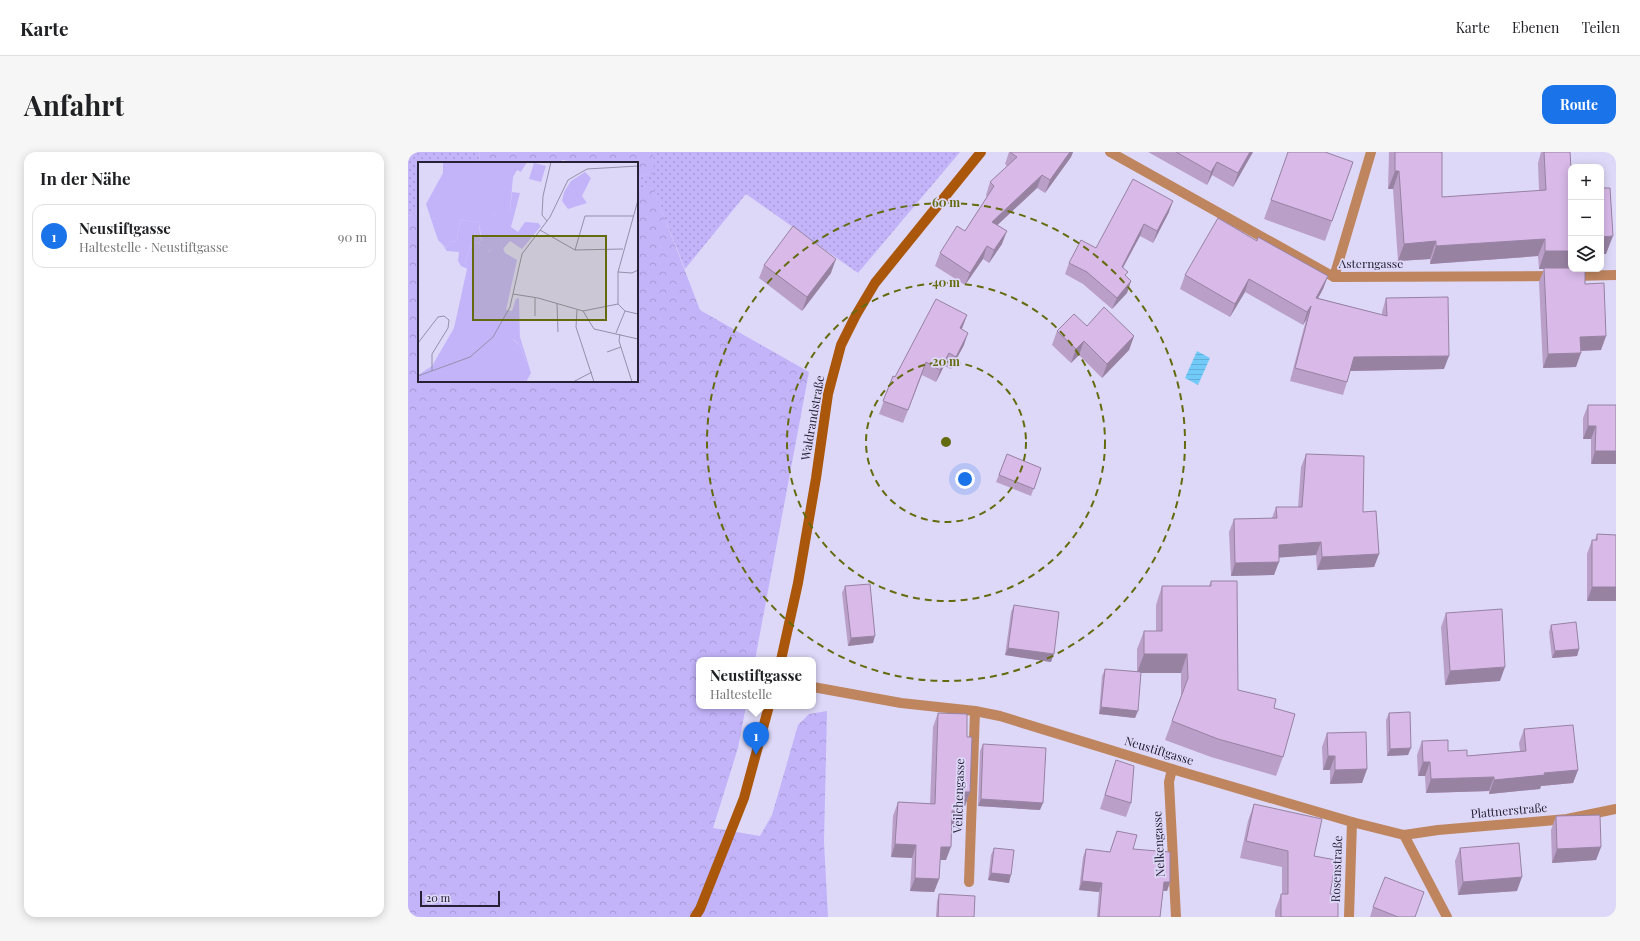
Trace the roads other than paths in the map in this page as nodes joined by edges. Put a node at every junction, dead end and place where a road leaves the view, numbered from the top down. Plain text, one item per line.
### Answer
1 (981, 152) edge
2 (1110, 152) edge
3 (1371, 152) edge
4 (1616, 275) edge
5 (1334, 278) junction
6 (782, 657) edge
7 (816, 688) edge
8 (768, 709) edge
9 (975, 711) junction
10 (1172, 769) junction
11 (1616, 809) edge
12 (1352, 822) junction
13 (1404, 835) junction
14 (969, 882) dead end
15 (695, 917) edge
16 (1176, 917) edge
17 (1349, 917) edge
18 (1447, 917) edge

1 - 6 street, Waldrandstraße
2 - 5 street, Asterngasse
3 - 5 street
4 - 5 street, Asterngasse
7 - 9 street, Neustiftgasse
8 - 15 street
9 - 10 street, Neustiftgasse
9 - 14 street, Veilchengasse
10 - 12 street, Neustiftgasse
10 - 16 street, Nelkengasse
11 - 13 street, Plattnerstraße
12 - 13 street, Neustiftgasse
12 - 17 street, Rosenstraße
13 - 18 street

